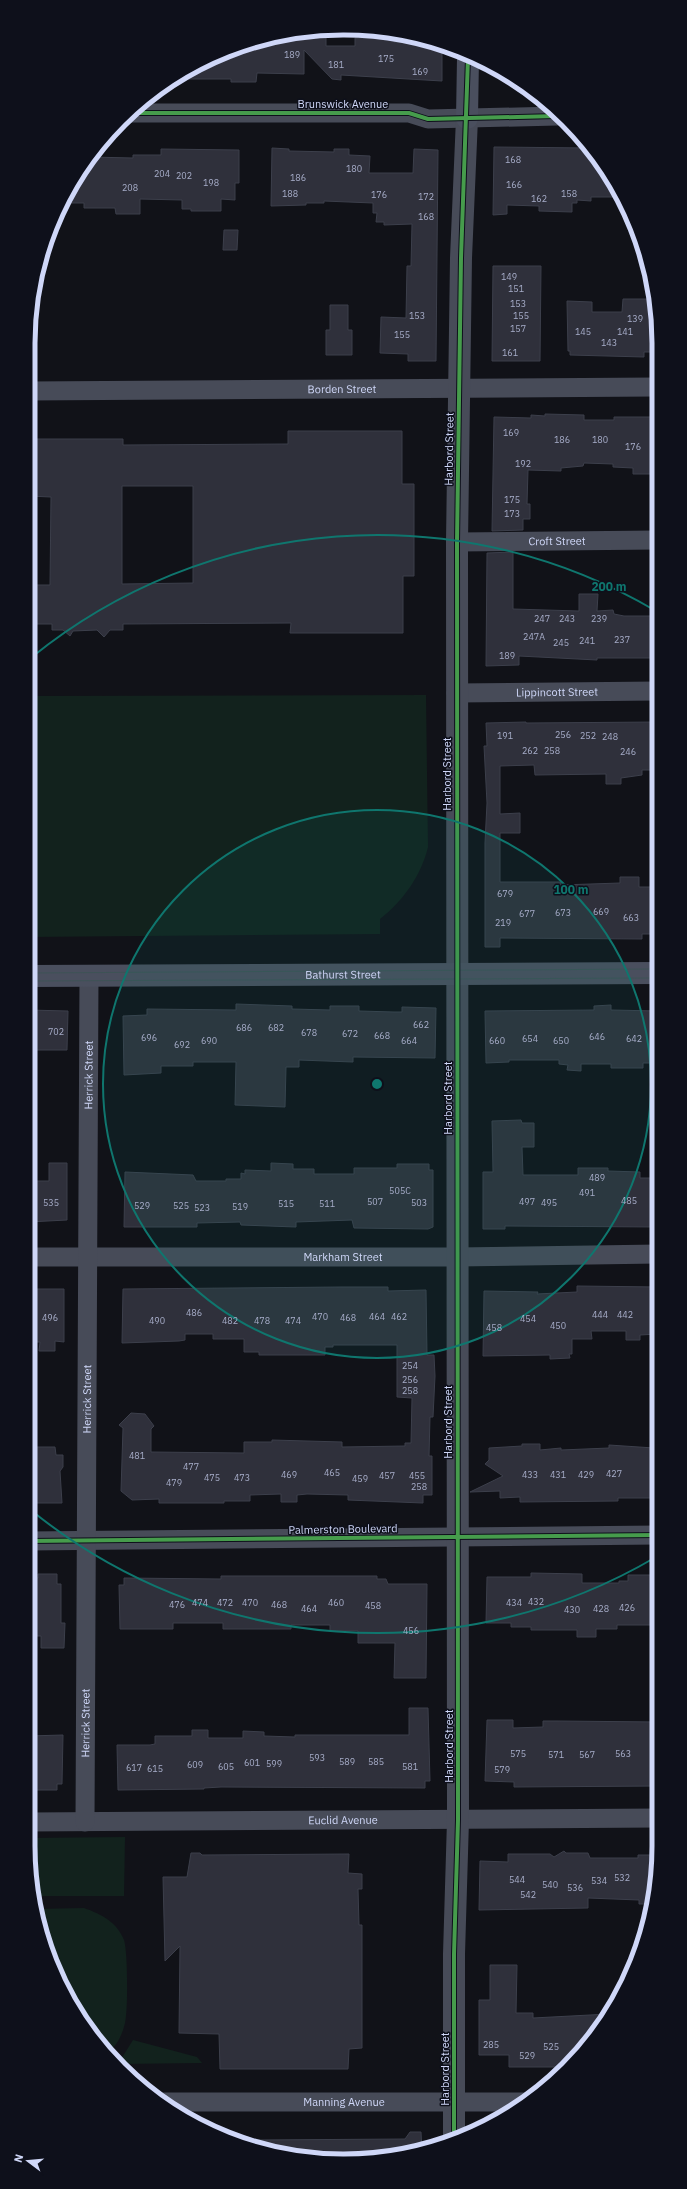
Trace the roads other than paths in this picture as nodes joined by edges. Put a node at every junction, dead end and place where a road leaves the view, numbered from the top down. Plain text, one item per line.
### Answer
1 (468, 61) edge
2 (139, 113) edge
3 (552, 116) edge
4 (467, 118) junction
5 (652, 387) edge
6 (459, 389) junction
7 (35, 391) edge
8 (652, 540) edge
9 (457, 542) junction
10 (456, 692) junction
11 (652, 692) edge
12 (652, 973) edge
13 (457, 975) junction
14 (35, 976) edge
15 (89, 976) junction
16 (652, 1254) edge
17 (35, 1257) edge
18 (88, 1257) junction
19 (457, 1257) junction
20 (652, 1535) edge
21 (457, 1537) junction
22 (35, 1541) edge
23 (87, 1541) junction
24 (652, 1818) edge
25 (458, 1820) junction
26 (35, 1822) edge
27 (85, 1822) junction
28 (172, 2102) edge
29 (454, 2102) junction
30 (515, 2102) edge
31 (454, 2134) edge

1 - 4 main road, Harbord Street
2 - 4 street, Brunswick Avenue
3 - 4 street, Brunswick Avenue
4 - 6 street, Harbord Street
5 - 6 street, Borden Street
6 - 7 street, Borden Street
6 - 9 street, Harbord Street
8 - 9 street, Croft Street
9 - 10 street, Harbord Street
10 - 11 street, Lippincott Street
10 - 13 street, Harbord Street
12 - 13 main road, Bathurst Street
13 - 15 main road, Bathurst Street
13 - 19 street, Harbord Street
14 - 15 main road, Bathurst Street
15 - 18 street, Herrick Street
16 - 19 street, Markham Street
17 - 18 street, Markham Street
18 - 19 street, Markham Street
18 - 23 street, Herrick Street
19 - 21 street, Harbord Street
20 - 21 street, Palmerston Boulevard
21 - 23 street, Palmerston Boulevard
21 - 25 street, Harbord Street
22 - 23 street, Palmerston Boulevard
23 - 27 street, Herrick Street
24 - 25 street, Euclid Avenue
25 - 27 street, Euclid Avenue
25 - 29 street, Harbord Street
26 - 27 street, Euclid Avenue
28 - 29 street, Manning Avenue
29 - 30 street, Manning Avenue
29 - 31 street, Harbord Street

